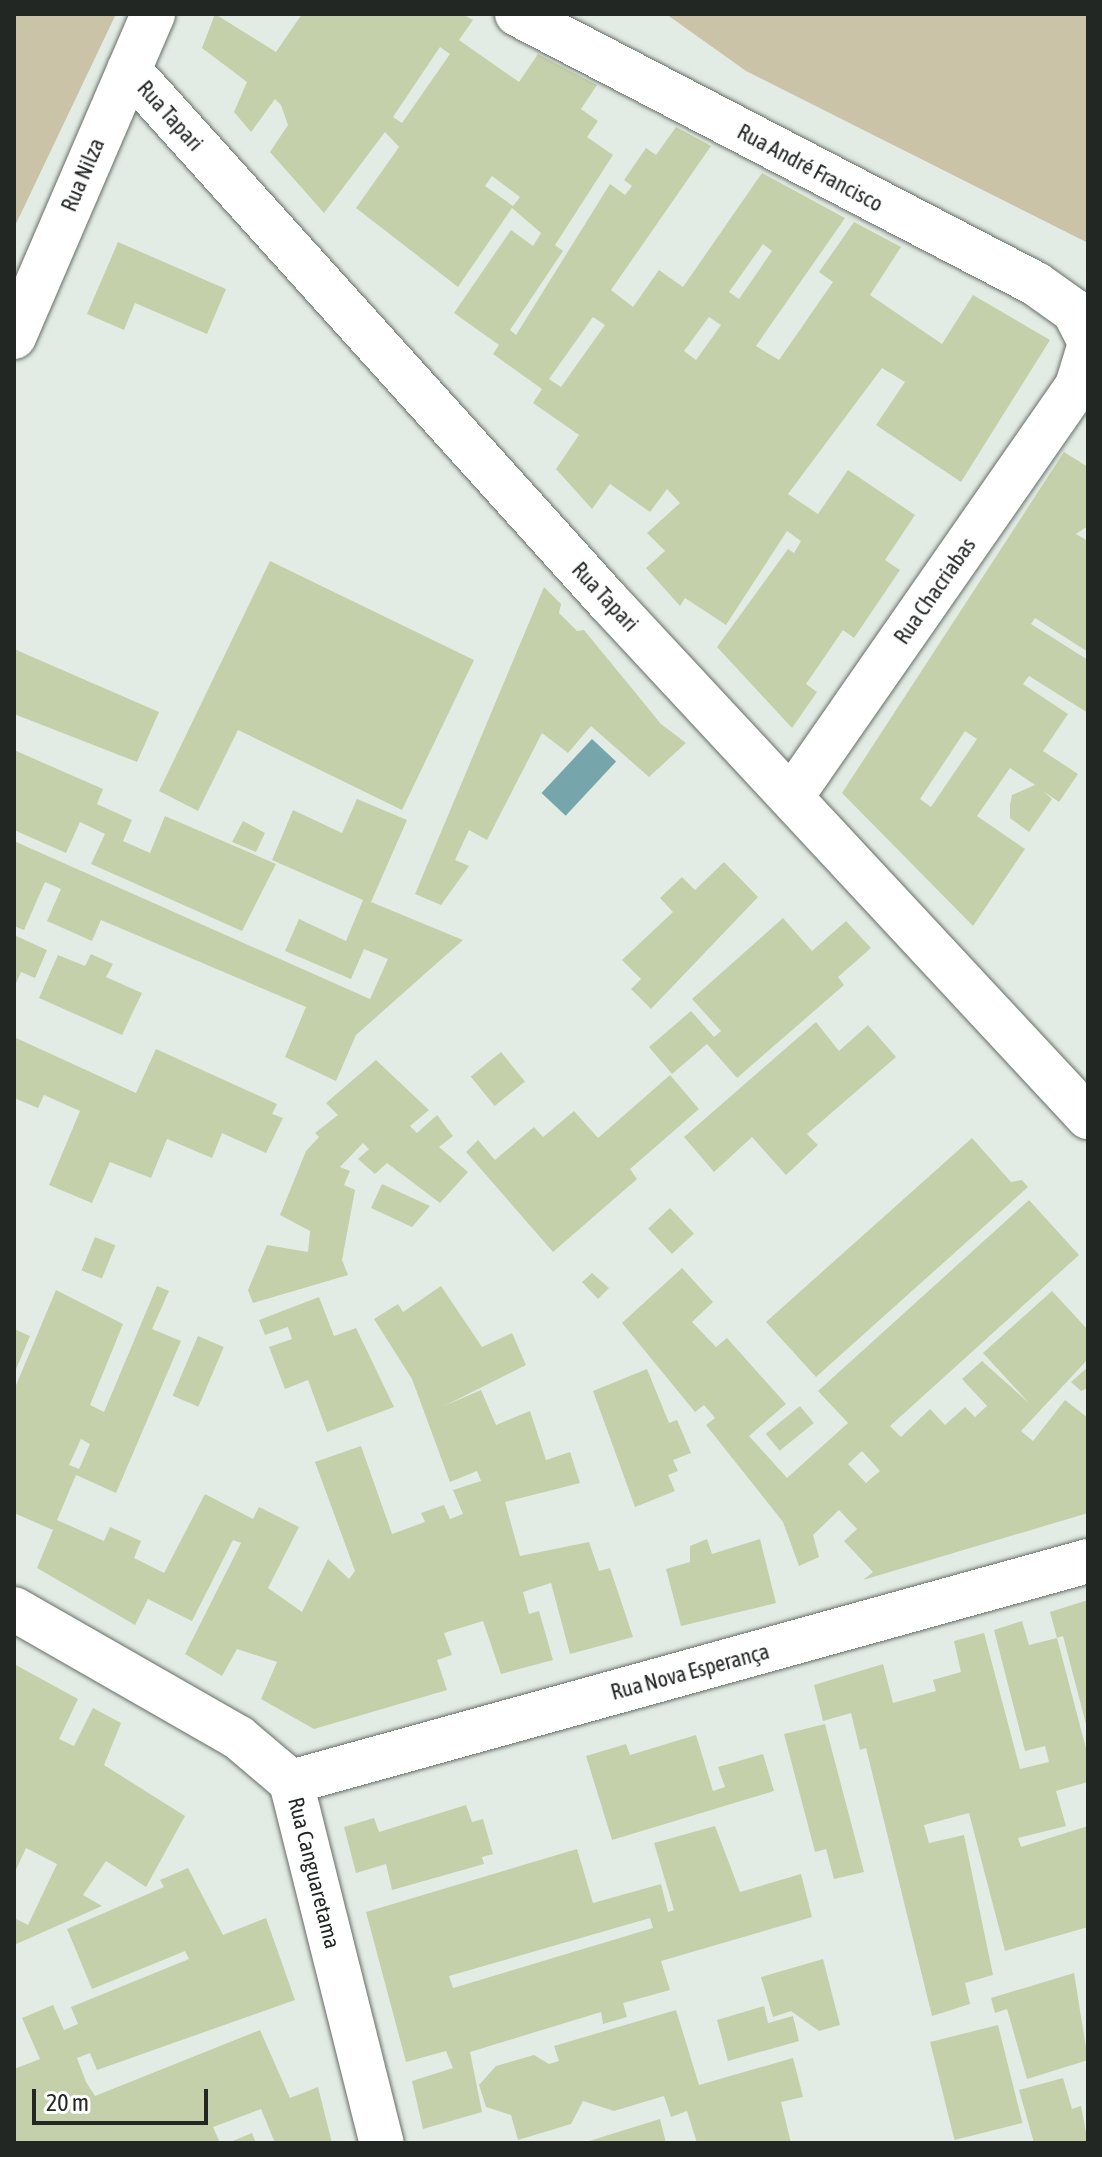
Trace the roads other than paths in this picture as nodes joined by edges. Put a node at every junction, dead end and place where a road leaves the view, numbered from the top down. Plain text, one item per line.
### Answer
1 (153, 14) edge
2 (517, 14) edge
3 (129, 70) junction
4 (14, 337) edge
5 (1088, 339) edge
6 (1082, 368) edge
7 (792, 796) junction
8 (1088, 1117) edge
9 (1088, 1561) edge
10 (14, 1609) edge
11 (291, 1782) junction
12 (382, 2143) edge

1 - 3 street, Rua Nilza
2 - 5 street, Rua André Francisco
3 - 4 street, Rua Nilza
3 - 7 street, Rua Tapari
6 - 7 street, Rua Chacriabas
7 - 8 street, Rua Tapari
9 - 11 street, Rua Nova Esperança
10 - 11 street, Rua Canguaretama
11 - 12 street, Rua Canguaretama

